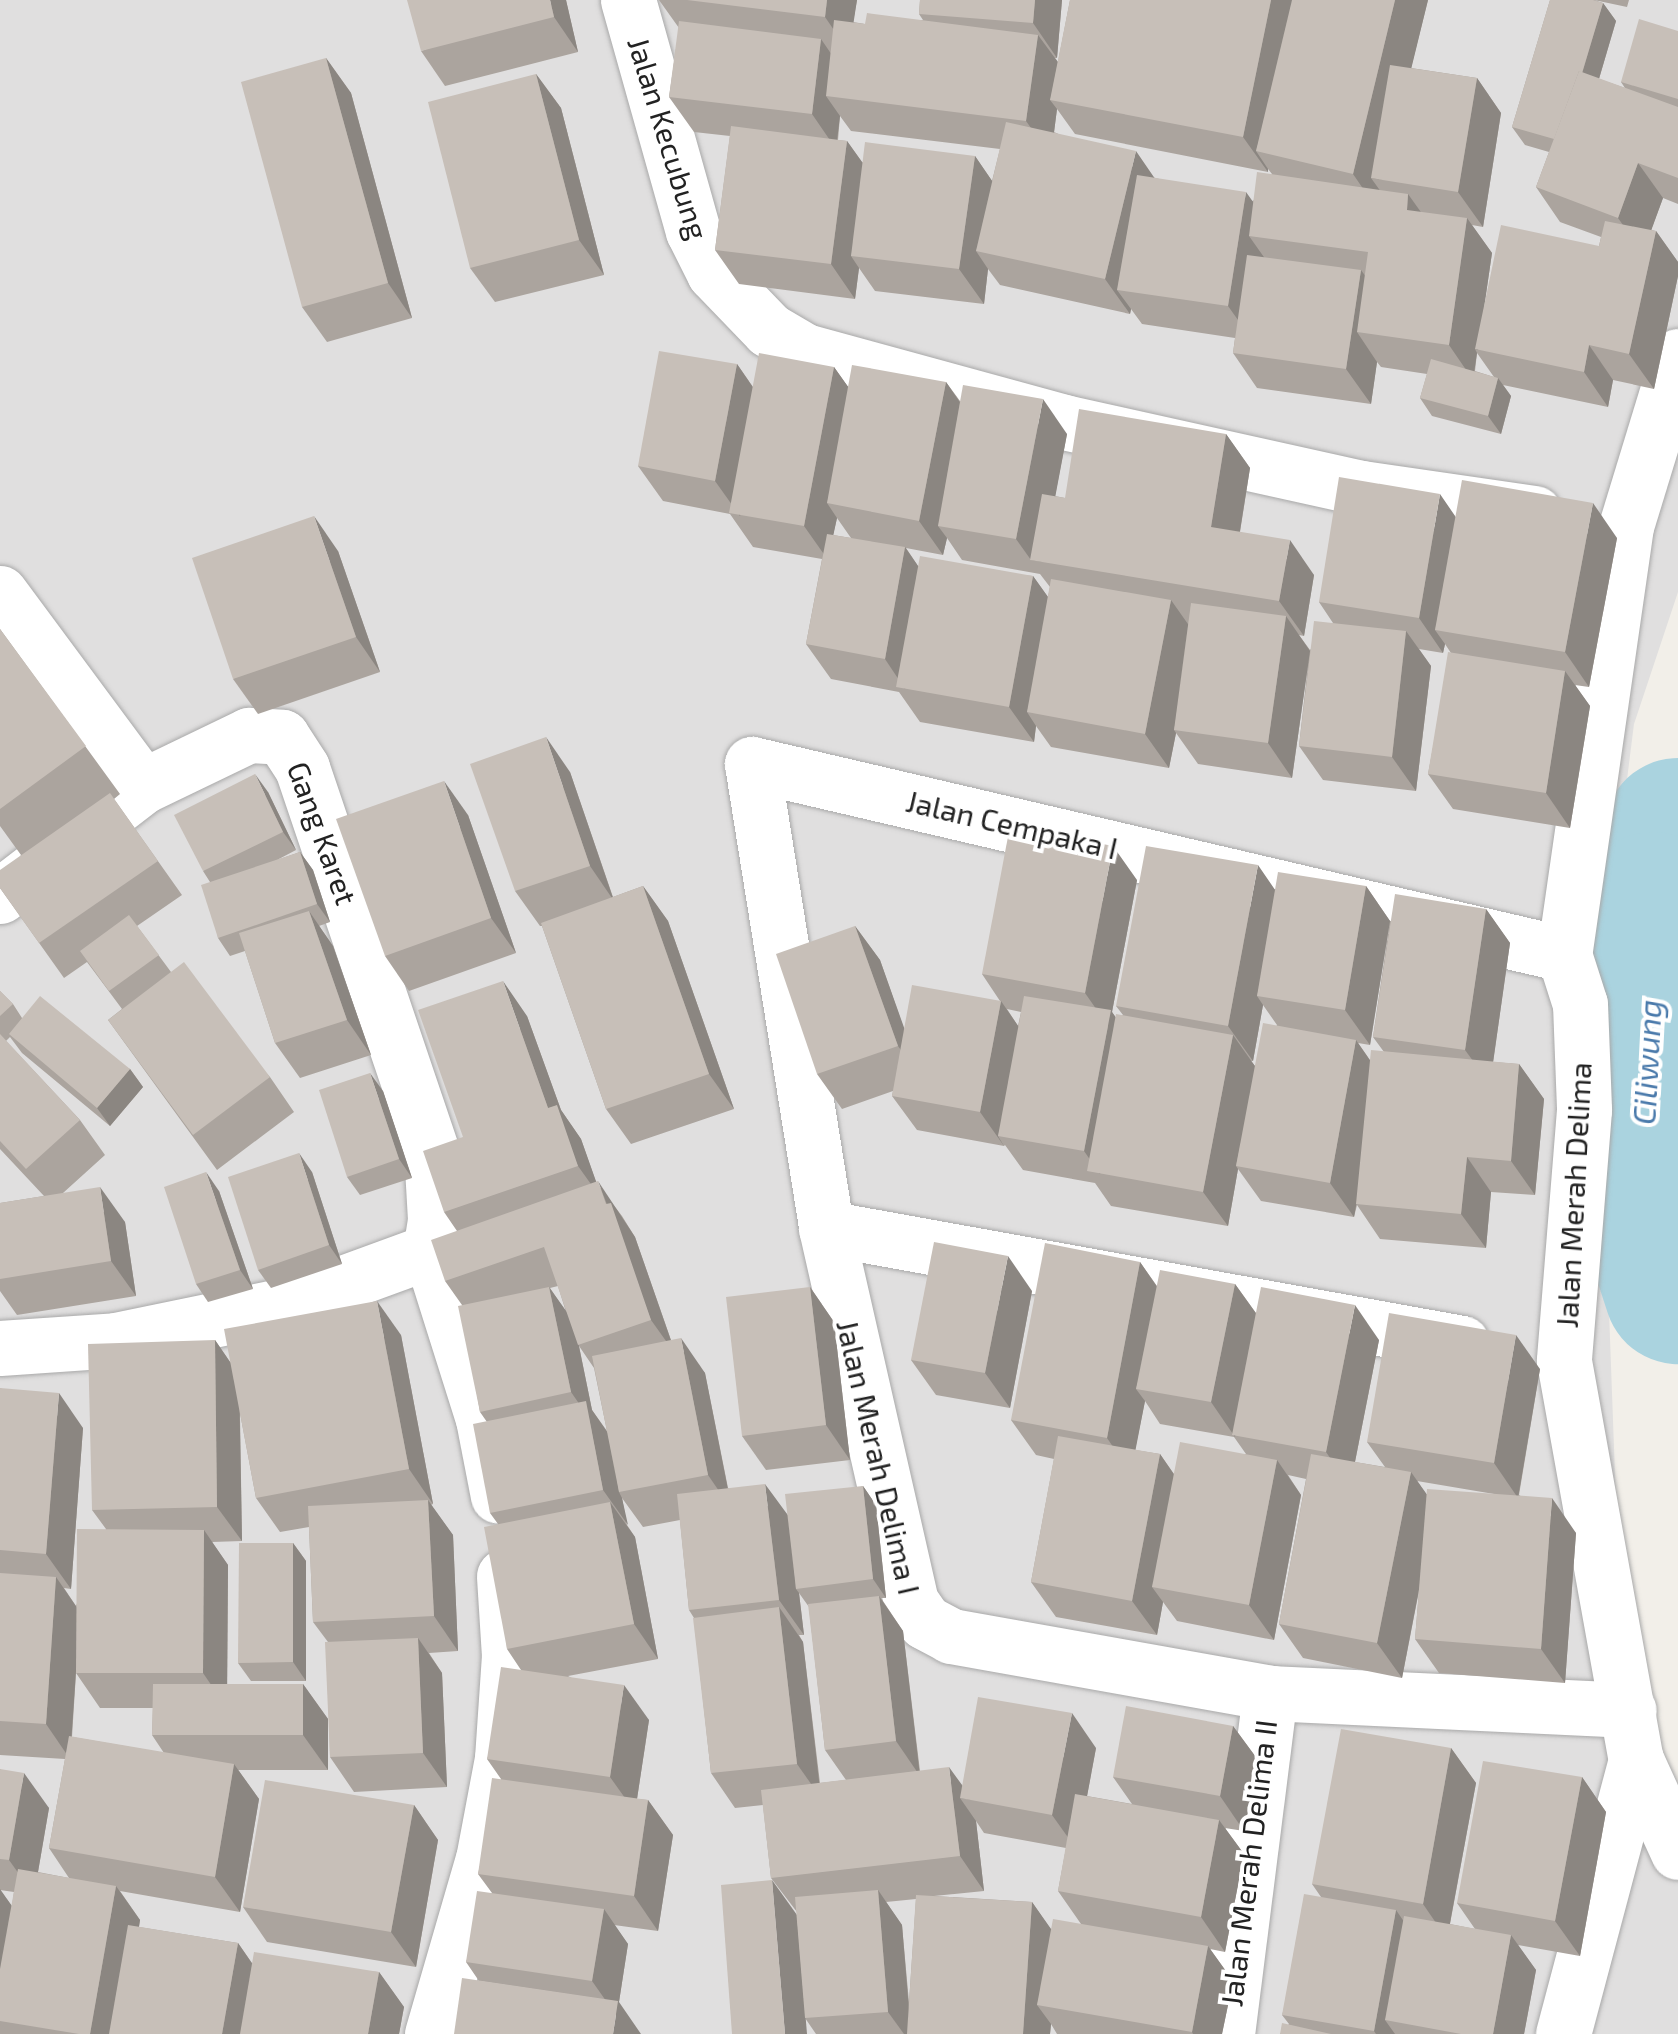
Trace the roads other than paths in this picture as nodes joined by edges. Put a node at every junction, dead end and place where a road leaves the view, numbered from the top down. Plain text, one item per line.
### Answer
1 (628, 0) edge
2 (1678, 356) edge
3 (1626, 526) junction
4 (0, 593) edge
5 (752, 764) joint
6 (143, 786) junction
7 (0, 896) edge
8 (1564, 954) junction
9 (826, 1228) junction
10 (430, 1251) junction
11 (0, 1348) edge
12 (1564, 1361) junction
13 (1270, 1693) junction
14 (1632, 1735) junction
15 (1678, 1852) edge
16 (432, 2034) edge
17 (1226, 2034) edge
18 (1563, 2034) edge

1 - 3 street, Jalan Kecubung
2 - 3 street, Jalan Merah Delima
3 - 8 street, Jalan Merah Delima
4 - 6 street
5 - 8 street, Jalan Cempaka I
5 - 9 street, Jalan Merah Delima I
6 - 7 street, Gang Karet
6 - 10 street, Gang Karet
8 - 12 street, Jalan Merah Delima
9 - 12 street
9 - 13 street, Jalan Merah Delima I
10 - 11 street
10 - 16 street, Gang Karet
12 - 14 street, Jalan Merah Delima
13 - 14 street, Jalan Merah Delima I
13 - 17 street, Jalan Merah Delima II
14 - 15 street, Jalan Merah Delima
14 - 18 street

